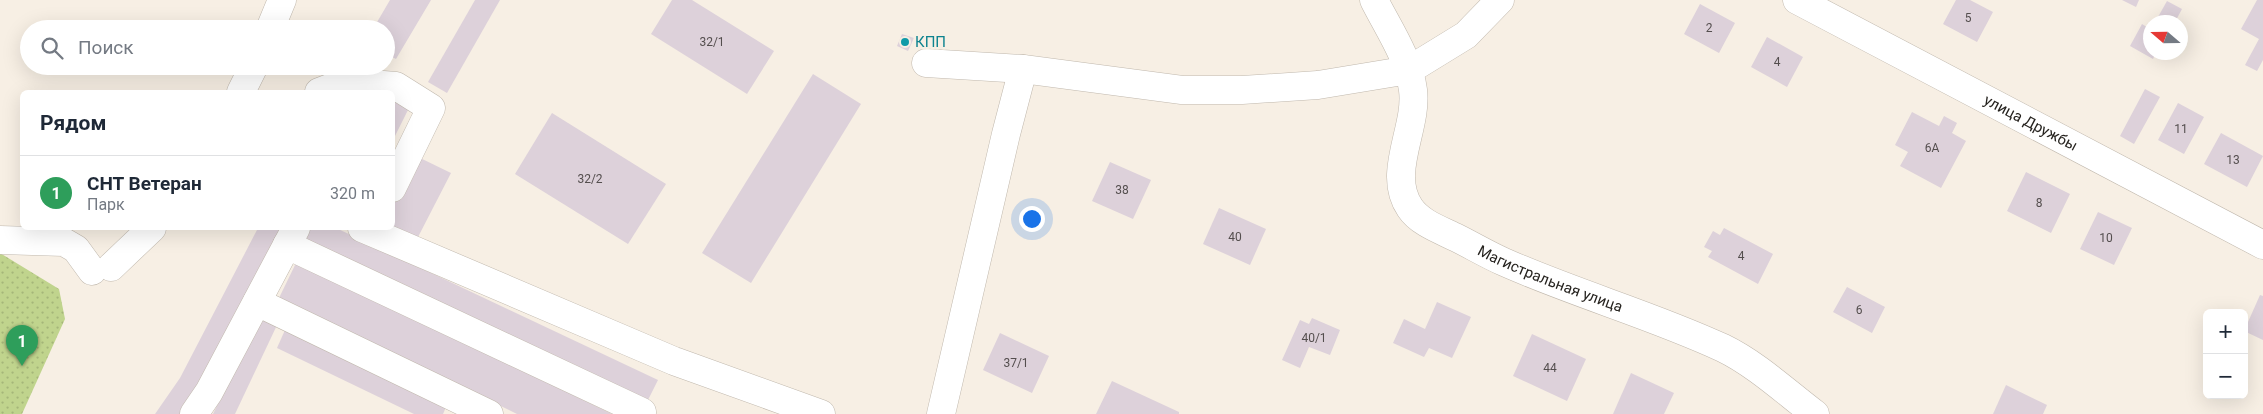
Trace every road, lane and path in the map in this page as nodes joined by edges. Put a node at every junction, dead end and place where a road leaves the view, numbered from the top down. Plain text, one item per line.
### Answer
1 (282, 0) edge
2 (1374, 0) edge
3 (1500, 0) edge
4 (1797, 0) edge
5 (274, 20) edge
6 (926, 63) dead end
7 (1024, 70) junction
8 (1409, 70) junction
9 (249, 75) edge
10 (241, 90) edge
11 (324, 90) edge
12 (395, 182) edge
13 (150, 230) edge
14 (371, 230) edge
15 (291, 236) edge
16 (0, 240) edge
17 (2263, 245) edge
18 (257, 302) junction
19 (642, 412) dead end
20 (194, 414) edge
21 (489, 414) edge
22 (821, 414) edge
23 (941, 414) edge
24 (1815, 414) edge

1 - 5 street
2 - 8 street, Магистральная улица
3 - 8 street
4 - 17 street, улица Дружбы
6 - 7 street
7 - 8 street
7 - 23 street
8 - 24 street, Магистральная улица
9 - 10 street
11 - 12 street
13 - 16 street
14 - 22 street
15 - 18 street
15 - 19 street
18 - 20 street
18 - 21 street

